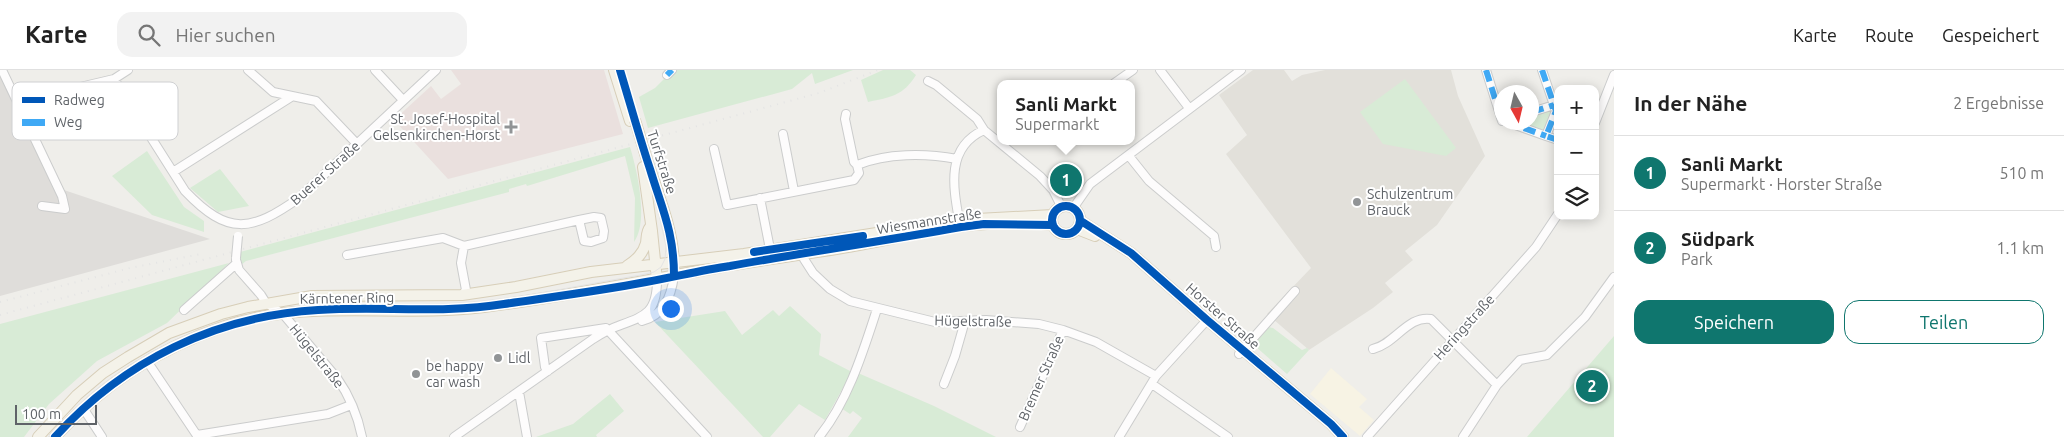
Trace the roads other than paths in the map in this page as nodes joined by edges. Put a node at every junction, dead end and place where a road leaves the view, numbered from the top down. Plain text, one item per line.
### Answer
1 (2, 70) edge
2 (128, 70) edge
3 (248, 70) edge
4 (375, 70) edge
5 (436, 70) edge
6 (614, 70) edge
7 (620, 70) edge
8 (1133, 70) edge
9 (1160, 70) edge
10 (1241, 70) edge
11 (1486, 70) edge
12 (1542, 70) edge
13 (1614, 75) edge
14 (114, 78) junction
15 (1119, 80) edge
16 (928, 81) dead end
17 (98, 82) edge
18 (116, 82) edge
19 (12, 90) edge
20 (273, 92) junction
21 (1611, 94) edge
22 (291, 97) junction
23 (1494, 97) edge
24 (403, 100) junction
25 (1554, 105) joint
26 (274, 108) junction
27 (1189, 108) junction
28 (1539, 110) edge
29 (846, 114) dead end
30 (1554, 116) edge
31 (1599, 116) edge
32 (632, 120) junction
33 (984, 130) junction
34 (1529, 130) edge
35 (783, 134) dead end
36 (1546, 136) junction
37 (1554, 139) edge
38 (36, 140) edge
39 (152, 140) edge
40 (997, 141) edge
41 (357, 144) junction
42 (1002, 145) edge
43 (714, 149) dead end
44 (641, 151) junction
45 (1128, 156) junction
46 (957, 159) junction
47 (857, 165) junction
48 (172, 172) junction
49 (794, 192) junction
50 (760, 198) junction
51 (42, 206) dead end
52 (1061, 206) junction
53 (1074, 207) junction
54 (579, 220) dead end
55 (959, 220) junction
56 (1053, 220) junction
57 (1554, 220) edge
58 (1079, 225) junction
59 (238, 226) junction
60 (650, 226) junction
61 (838, 244) junction
62 (464, 246) junction
63 (1216, 247) dead end
64 (770, 249) junction
65 (798, 251) junction
66 (347, 255) dead end
67 (236, 260) junction
68 (674, 263) junction
69 (656, 264) junction
70 (626, 267) junction
71 (674, 276) junction
72 (1614, 277) edge
73 (656, 280) junction
74 (1295, 291) dead end
75 (462, 294) junction
76 (266, 303) junction
77 (876, 309) junction
78 (184, 310) dead end
79 (283, 314) junction
80 (964, 321) junction
81 (632, 322) junction
82 (1206, 322) junction
83 (609, 330) junction
84 (1062, 330) junction
85 (1453, 340) junction
86 (1374, 349) dead end
87 (1241, 352) junction
88 (147, 361) junction
89 (548, 371) junction
90 (1154, 380) junction
91 (944, 384) dead end
92 (1497, 385) junction
93 (519, 392) junction
94 (351, 405) junction
95 (83, 408) junction
96 (1020, 427) dead end
97 (198, 436) edge
98 (822, 436) edge
99 (38, 437) edge
100 (55, 437) edge
101 (102, 437) edge
102 (362, 437) edge
103 (454, 437) edge
104 (527, 437) edge
105 (707, 437) edge
106 (1120, 437) edge
107 (1228, 437) edge
108 (1343, 437) edge
109 (1367, 437) edge
110 (1463, 437) edge

1 - 19 street
2 - 14 street
3 - 20 street
4 - 24 street
5 - 24 street, Buerer Straße
6 - 32 main road, Turfstraße
7 - 32 main road, Turfstraße
8 - 15 street
9 - 27 street
10 - 27 street
11 - 23 street
12 - 25 street
13 - 21 street
14 - 17 street
14 - 18 street
16 - 33 street
20 - 22 street
20 - 26 street
21 - 31 street
22 - 26 street
22 - 41 street
24 - 41 street, Buerer Straße
25 - 28 street
26 - 48 street
27 - 45 street
29 - 47 street
30 - 36 street
32 - 44 main road, Turfstraße, bridge
33 - 40 street
33 - 46 street
34 - 36 street
35 - 49 street
36 - 37 street
38 - 51 street
39 - 48 street
41 - 59 street, Buerer Straße
42 - 52 street
43 - 50 street
44 - 60 main road, Turfstraße
44 - 68 main road, Turfstraße
45 - 53 street
45 - 63 street
46 - 47 street
46 - 55 street
47 - 49 street
48 - 59 street
49 - 50 street
50 - 64 street
52 - 53 main road
52 - 56 main road
53 - 58 main road
54 - 62 street
55 - 56 main road, Wiesmannstraße
55 - 61 main road, Wiesmannstraße
56 - 58 main road
56 - 61 main road, Wiesmannstraße
57 - 85 street, Heringstraße
58 - 82 main road, Horster Straße
59 - 67 street, bridge
60 - 69 main road, Turfstraße
60 - 70 main road
61 - 65 main road, Kärntener Ring
62 - 66 street
62 - 75 street
64 - 65 main road, Kärntener Ring
64 - 68 main road, Kärntener Ring
65 - 71 main road, Kärntener Ring
65 - 77 street, Hügelstraße
67 - 76 street, Hügelstraße
67 - 78 street
68 - 69 main road, Kärntener Ring
68 - 71 main road
69 - 70 main road, Kärntener Ring
69 - 73 main road
70 - 75 main road, Kärntener Ring
71 - 73 main road, Kärntener Ring
71 - 81 street
72 - 92 street
73 - 79 main road, Kärntener Ring
73 - 81 street
74 - 87 street
75 - 76 main road, Kärntener Ring
76 - 79 street, Hügelstraße
76 - 99 main road, Kärntener Ring
77 - 80 street, Hügelstraße
77 - 98 street
79 - 88 main road, Kärntener Ring
79 - 94 street, Hügelstraße
80 - 84 street, Hügelstraße
80 - 91 street
81 - 83 street
82 - 87 main road, Horster Straße
82 - 90 street
83 - 89 street
83 - 89 street
83 - 105 street
84 - 90 street, Hügelstraße
84 - 96 street, Bremer Straße
85 - 86 street
85 - 92 street
85 - 109 street, Heringstraße
87 - 108 main road, Horster Straße
88 - 95 main road, Kärntener Ring
88 - 97 street
89 - 93 street
90 - 106 street
90 - 107 street, Hügelstraße
92 - 110 street
93 - 103 street
93 - 104 street
94 - 97 street
94 - 102 street, Hügelstraße
95 - 100 main road, Kärntener Ring
95 - 101 street

